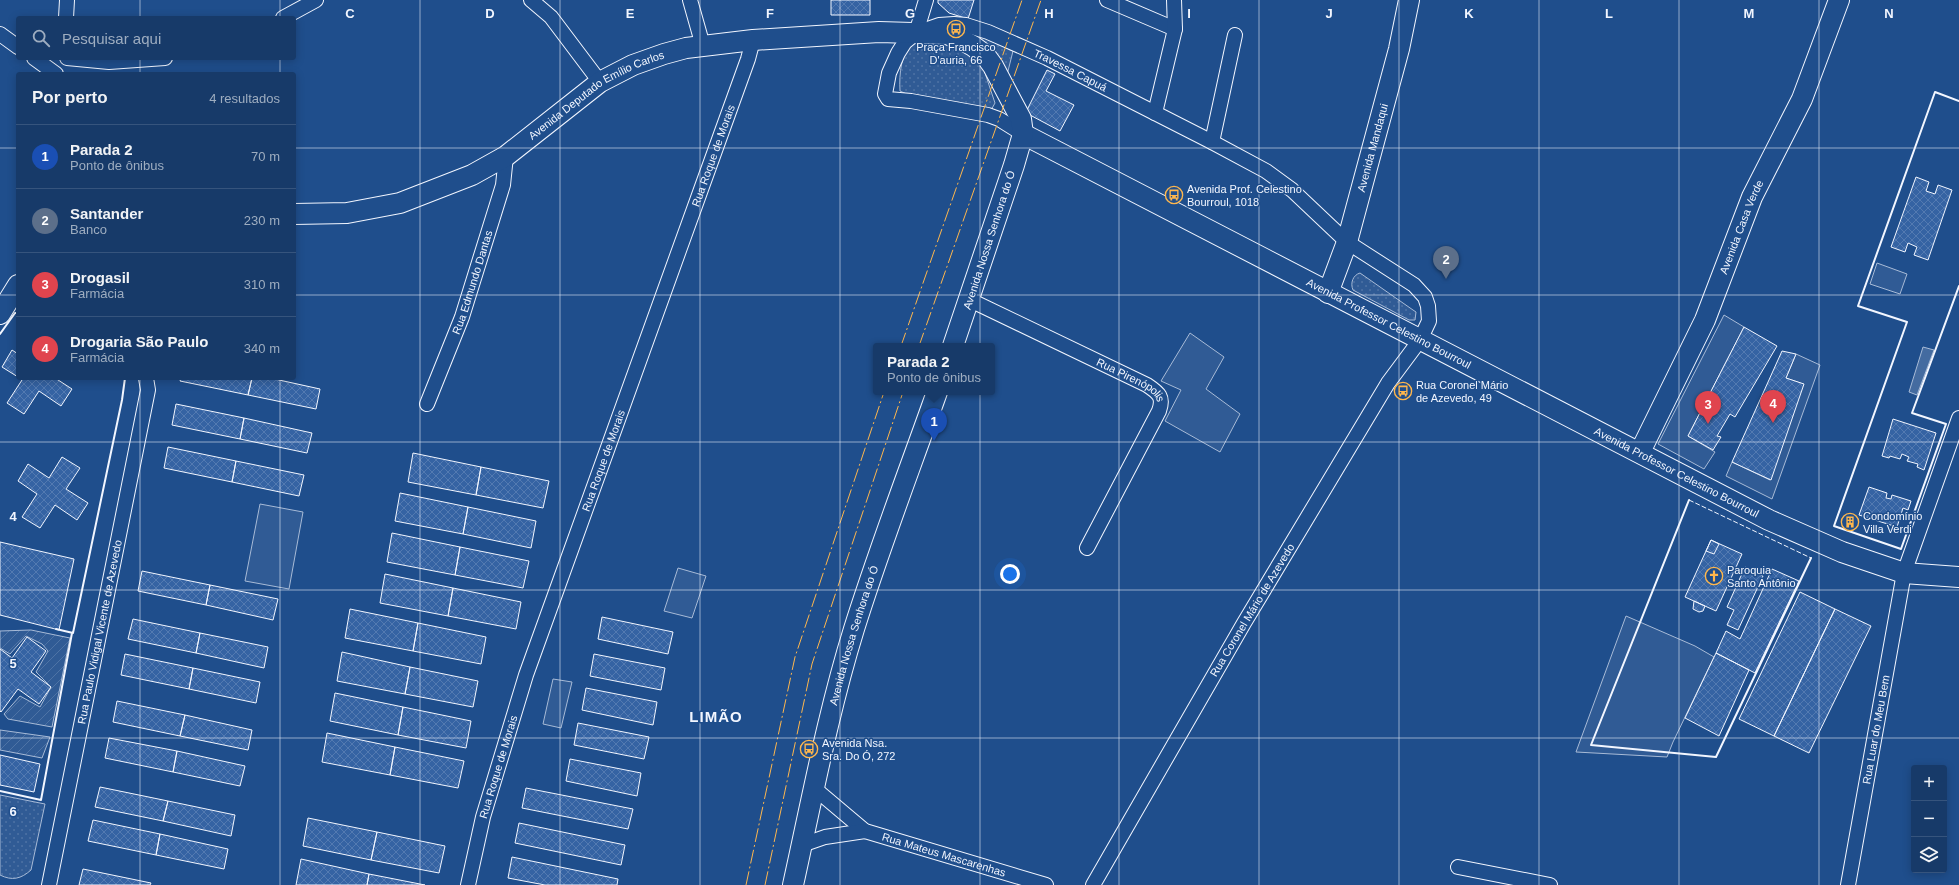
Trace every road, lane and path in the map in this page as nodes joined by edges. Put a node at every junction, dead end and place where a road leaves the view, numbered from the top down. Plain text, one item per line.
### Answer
1 (67, 0) edge
2 (316, 0) edge
3 (531, 0) edge
4 (690, 0) edge
5 (926, 0) edge
6 (1107, 0) edge
7 (1174, 0) edge
8 (1409, 0) edge
9 (1839, 0) edge
10 (66, 16) edge
11 (287, 16) edge
12 (1175, 29) junction
13 (916, 33) junction
14 (0, 34) edge
15 (1235, 35) dead end
16 (753, 40) junction
17 (16, 46) edge
18 (703, 46) junction
19 (37, 60) edge
20 (64, 60) edge
21 (88, 60) edge
22 (137, 60) edge
23 (53, 72) edge
24 (61, 72) edge
25 (600, 82) junction
26 (1155, 113) junction
27 (1023, 134) junction
28 (1212, 142) junction
29 (506, 156) junction
30 (296, 214) edge
31 (1347, 242) junction
32 (1328, 293) junction
33 (970, 300) junction
34 (1420, 340) junction
35 (954, 343) edge
36 (146, 380) edge
37 (936, 395) edge
38 (427, 404) dead end
39 (1959, 418) edge
40 (1640, 452) junction
41 (1087, 548) dead end
42 (1904, 573) junction
43 (1959, 577) edge
44 (814, 788) junction
45 (865, 831) junction
46 (802, 845) junction
47 (1458, 867) dead end
48 (1002, 879) edge
49 (49, 885) edge
50 (468, 885) edge
51 (794, 885) edge
52 (1046, 885) edge
53 (1093, 885) edge
54 (1550, 885) edge
55 (1848, 885) edge

1 - 10 street
2 - 11 street
3 - 25 street
4 - 18 street
5 - 13 street
6 - 12 street
7 - 12 street
8 - 31 main road, Avenida Mandaqui
9 - 40 main road, Avenida Casa Verde
12 - 26 street
13 - 16 main road, Avenida Deputado Emílio Carlos
13 - 26 street, Travessa Capuá
13 - 27 main road
13 - 27 street
14 - 17 street
15 - 28 street
16 - 18 main road, Avenida Deputado Emílio Carlos
16 - 50 street, Rua Roque de Morais
18 - 25 main road, Avenida Deputado Emílio Carlos
19 - 23 street
20 - 24 street
21 - 22 street
25 - 29 main road, Avenida Deputado Emílio Carlos
26 - 28 street, Travessa Capuá
27 - 32 main road, Avenida Professor Celestino Bourroul
27 - 33 main road, Avenida Nossa Senhora do Ó
28 - 31 street, Travessa Capuá
29 - 30 main road, Avenida Deputado Emílio Carlos
29 - 38 street, Rua Edmundo Dantas
31 - 32 main road, Avenida Mandaqui
31 - 34 street, Rua Coronel Mário de Azevedo
32 - 34 main road, Avenida Professor Celestino Bourroul
33 - 35 main road, Avenida Nossa Senhora do Ó
33 - 41 street, Rua Pirenópolis
34 - 40 main road, Avenida Professor Celestino Bourroul
34 - 53 street, Rua Coronel Mário de Azevedo
36 - 49 street, Rua Paulo Vidigal Vicente de Azevedo
37 - 44 main road, Avenida Nossa Senhora do Ó
39 - 42 street, Rua Luar do Meu Bem
40 - 42 main road, Avenida Professor Celestino Bourroul
42 - 43 main road, Avenida Professor Celestino Bourroul
42 - 55 street, Rua Luar do Meu Bem
44 - 45 street, Rua Mateus Mascarenhas
44 - 46 main road, Avenida Nossa Senhora do Ó
45 - 46 street, Rua Mateus Mascarenhas
45 - 48 street, Rua Mateus Mascarenhas
46 - 51 main road, Avenida Nossa Senhora do Ó
47 - 54 street
48 - 52 street, Rua Mateus Mascarenhas

